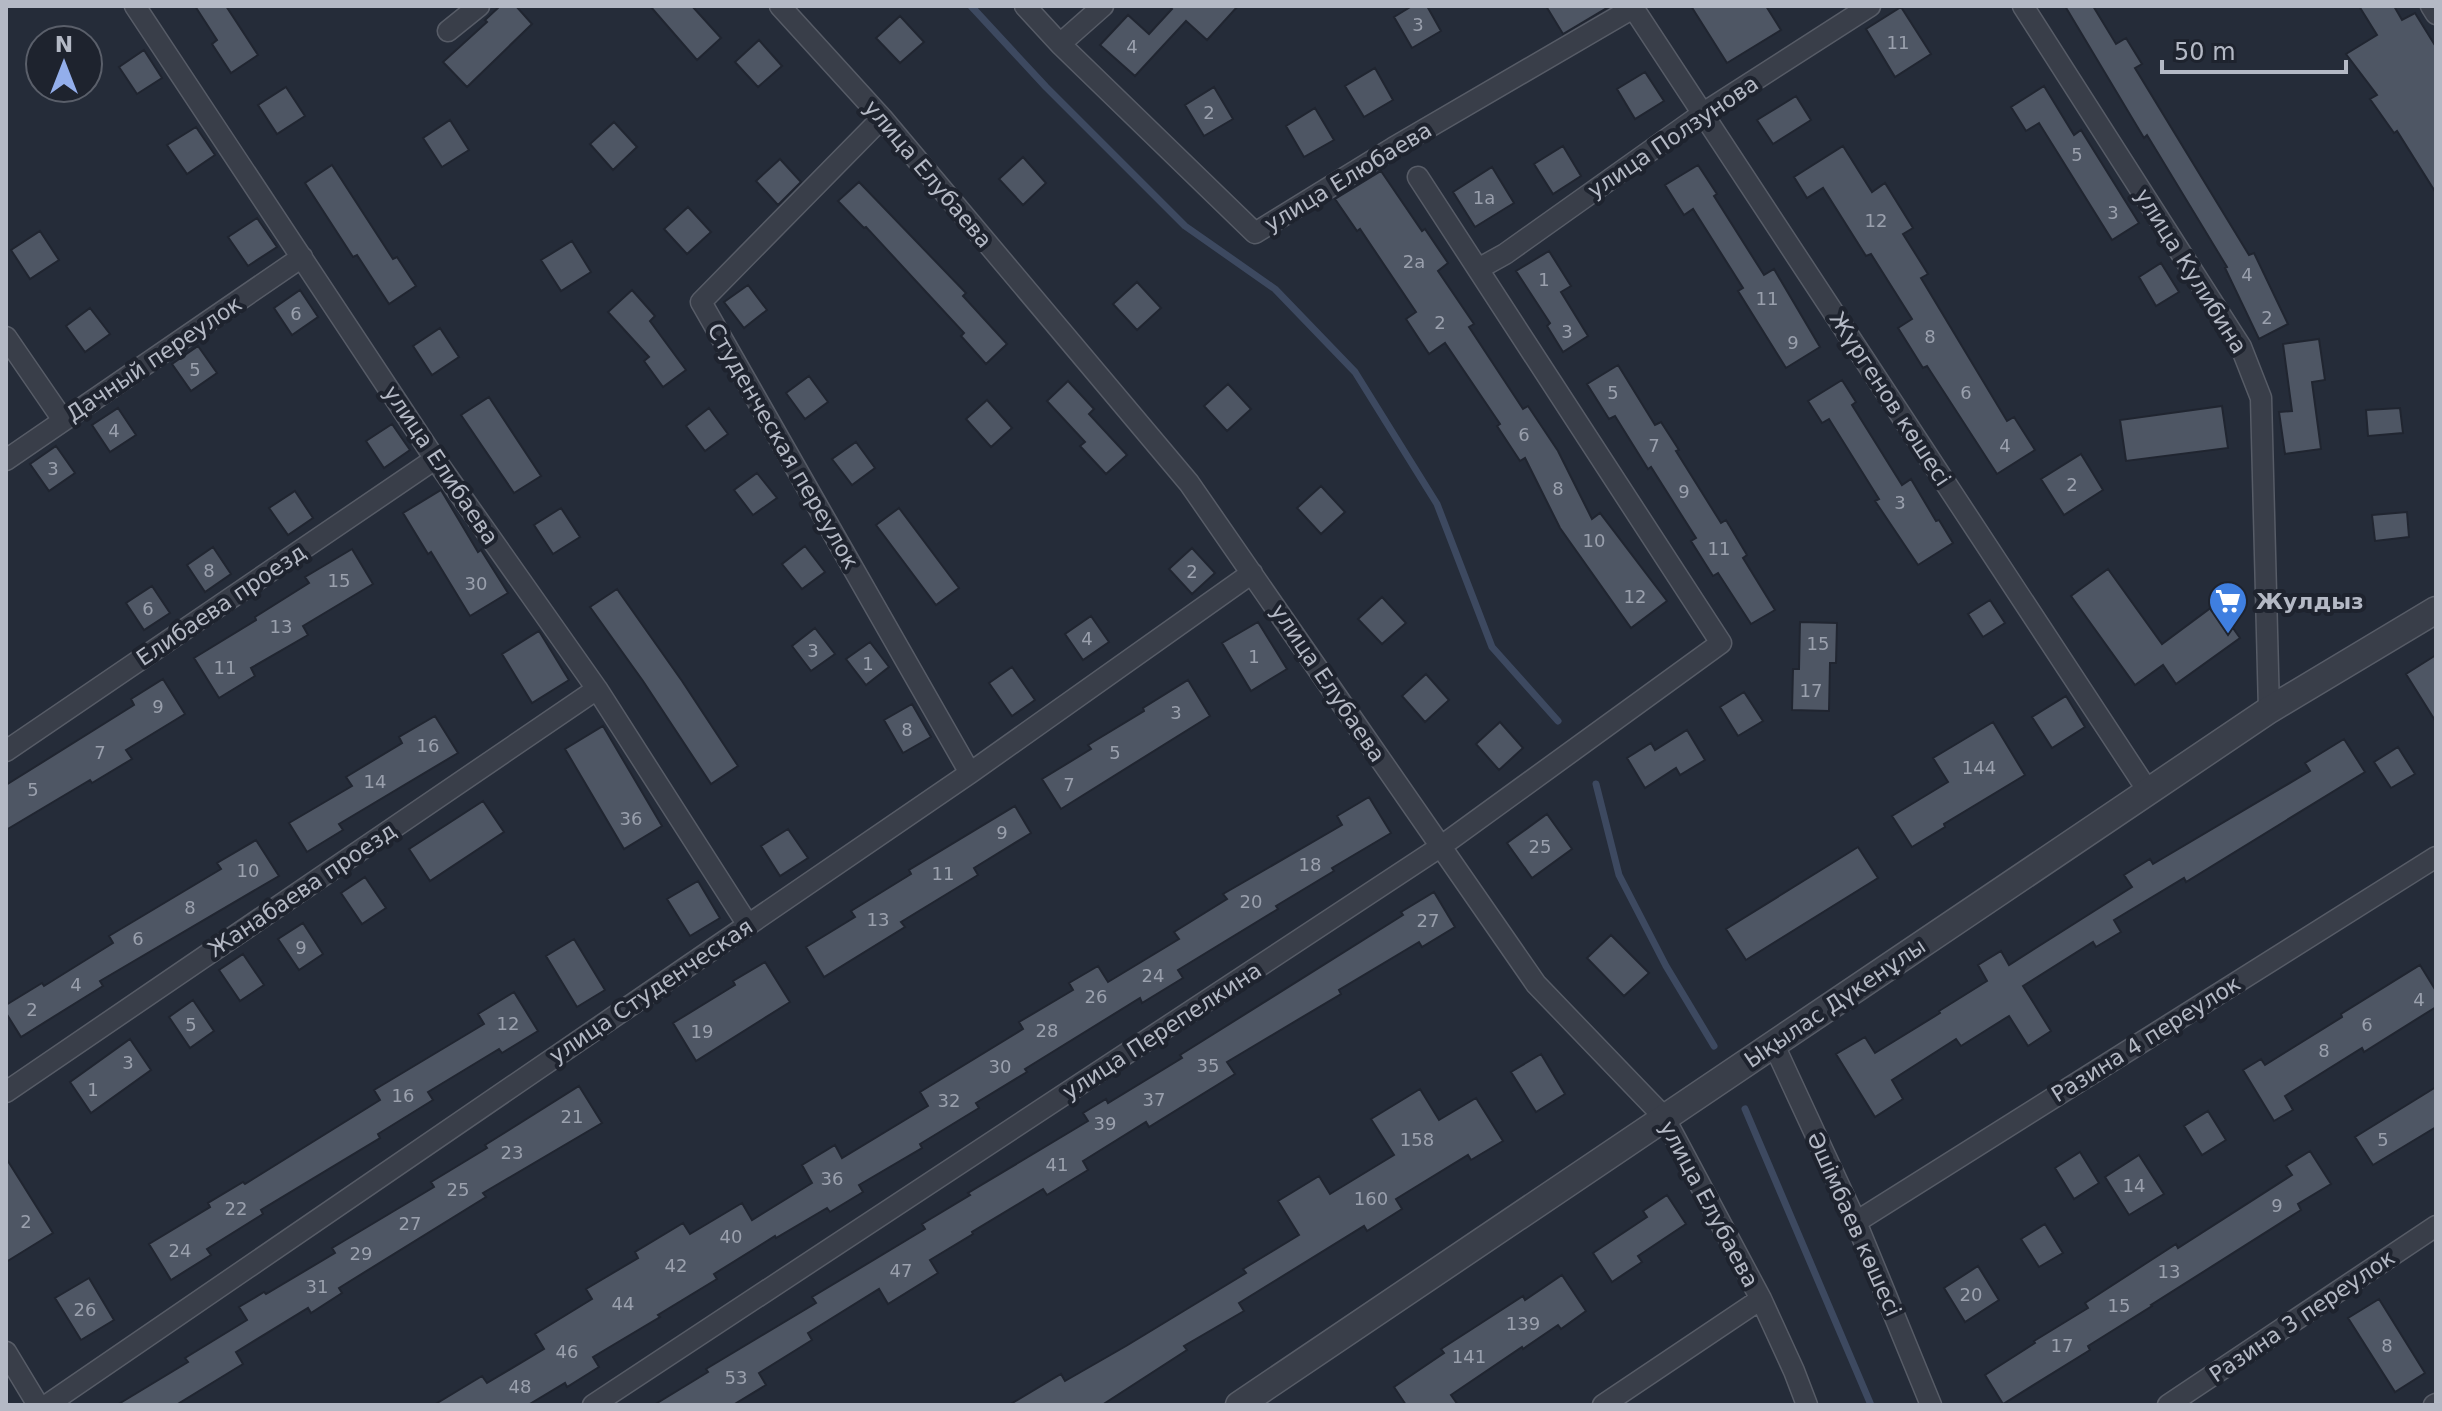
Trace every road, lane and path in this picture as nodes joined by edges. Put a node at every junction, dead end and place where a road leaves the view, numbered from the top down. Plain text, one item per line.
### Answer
1 (135, 6) edge
2 (479, 6) edge
3 (780, 6) edge
4 (1025, 6) edge
5 (1103, 6) edge
6 (1870, 6) edge
7 (2023, 6) edge
8 (2431, 6) edge
9 (1633, 7) edge
10 (2436, 14) edge
11 (448, 31) dead end
12 (1060, 44) junction
13 (1702, 114) junction
14 (882, 118) junction
15 (1418, 177) dead end
16 (302, 257) junction
17 (1478, 269) junction
18 (6, 337) edge
19 (63, 420) junction
20 (435, 459) junction
21 (6, 460) edge
22 (1252, 573) junction
23 (2436, 610) edge
24 (597, 689) junction
25 (2269, 710) junction
26 (6, 751) edge
27 (970, 773) junction
28 (2148, 791) junction
29 (1440, 847) junction
30 (2436, 857) edge
31 (748, 925) junction
32 (1774, 1045) junction
33 (6, 1092) edge
34 (1664, 1117) junction
35 (1856, 1222) junction
36 (2436, 1226) edge
37 (1761, 1299) junction
38 (6, 1352) edge
39 (38, 1405) edge
40 (47, 1405) edge
41 (593, 1405) edge
42 (1239, 1405) edge
43 (1603, 1405) edge
44 (1807, 1405) edge
45 (1931, 1405) edge
46 (2168, 1405) edge

1 - 16 street, улица Елибаева
2 - 11 street
3 - 14 street, улица Елубаева
4 - 12 street, улица Елюбаева
5 - 12 street
6 - 13 street, улица Ползунова
7 - 25 street, улица Кулибина
8 - 10 street
9 - 12 street, улица Елюбаева
9 - 13 street, Жүргенов көшесі
13 - 17 street, улица Ползунова
13 - 28 street, Жүргенов көшесі
14 - 22 street, улица Елубаева
14 - 27 street, Студенческая переулок
15 - 17 street
16 - 19 street, Дачный переулок
16 - 20 street, улица Елибаева
17 - 29 street, улица Перепелкина
18 - 19 street
19 - 21 street, Дачный переулок
20 - 24 street, улица Елибаева
20 - 26 street, Елибаева проезд
22 - 27 street, улица Студенческая
22 - 29 street, улица Елубаева
23 - 25 street, Ықылас Дүкенұлы
24 - 31 street, улица Елибаева
24 - 33 street, Жанабаева проезд
25 - 28 street, Ықылас Дүкенұлы
27 - 31 street, улица Студенческая
28 - 32 street, Ықылас Дүкенұлы
29 - 34 street, улица Елубаева
29 - 41 street, улица Перепелкина
30 - 35 street, Разина 4 переулок
31 - 40 street, улица Студенческая
32 - 34 street, Ықылас Дүкенұлы
32 - 35 street, Әшімбаев көшесі
34 - 37 street, улица Елубаева
34 - 42 street, Ықылас Дүкенұлы
35 - 45 street, Әшімбаев көшесі
36 - 46 street, Разина 3 переулок
37 - 43 street
37 - 44 street, улица Елубаева
38 - 39 street

